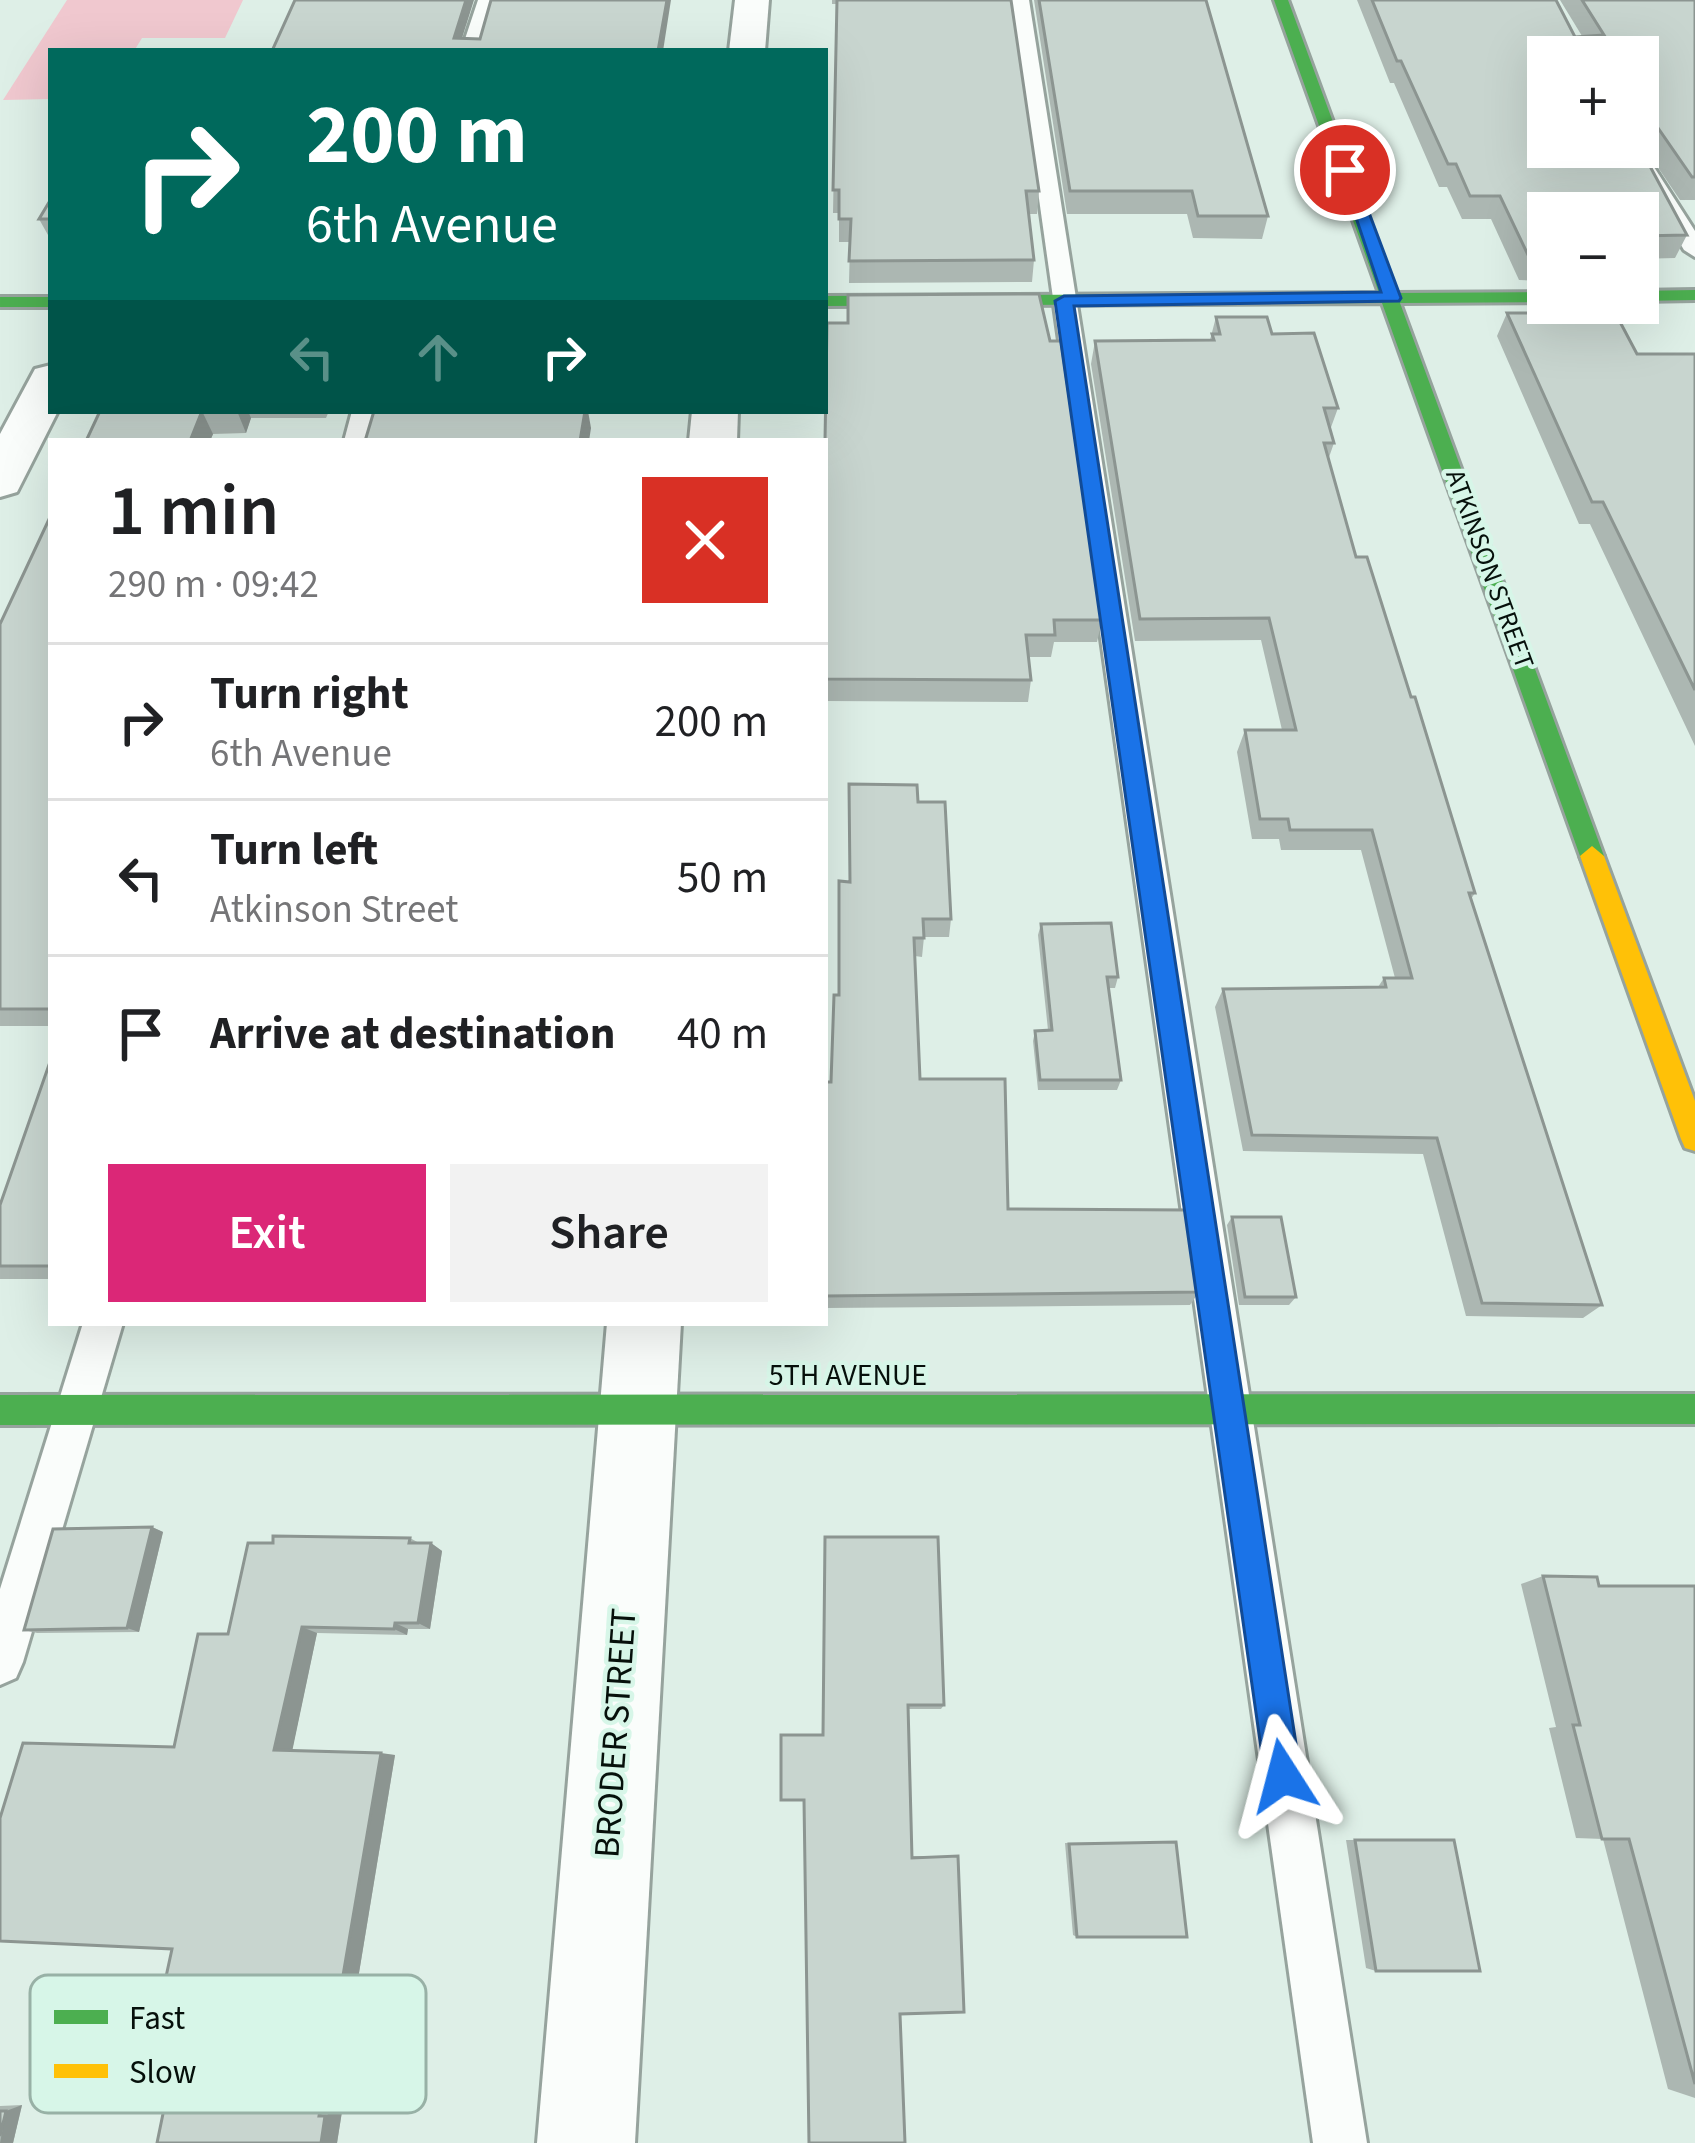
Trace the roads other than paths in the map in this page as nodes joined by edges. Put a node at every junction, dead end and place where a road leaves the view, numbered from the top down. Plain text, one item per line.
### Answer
1 (487, 0) edge
2 (752, 0) edge
3 (1020, 0) edge
4 (1281, 0) edge
5 (473, 48) edge
6 (747, 48) edge
7 (1646, 168) edge
8 (1695, 250) edge
9 (1527, 296) edge
10 (1659, 296) edge
11 (1695, 296) edge
12 (1392, 298) junction
13 (828, 301) edge
14 (1064, 301) junction
15 (0, 302) edge
16 (48, 302) edge
17 (48, 386) edge
18 (0, 481) edge
19 (1695, 1139) edge
20 (102, 1326) edge
21 (644, 1326) edge
22 (637, 1407) junction
23 (1695, 1408) edge
24 (0, 1410) edge
25 (78, 1410) junction
26 (1227, 1410) junction
27 (0, 1662) edge
28 (586, 2143) edge
29 (1340, 2143) edge

1 - 5 lane
2 - 6 street
3 - 14 lane
4 - 12 street, ATKINSON STREET
7 - 8 lane
9 - 12 street
10 - 11 street
12 - 14 street
12 - 19 street, ATKINSON STREET
13 - 14 street
14 - 26 lane
15 - 16 street
17 - 18 street
20 - 25 lane
21 - 22 street, BRODER STREET
22 - 25 street, 5TH AVENUE
22 - 26 street, 5TH AVENUE
22 - 28 street, BRODER STREET
23 - 26 street, 5TH AVENUE
24 - 25 street, 5TH AVENUE
25 - 27 lane
26 - 29 lane

